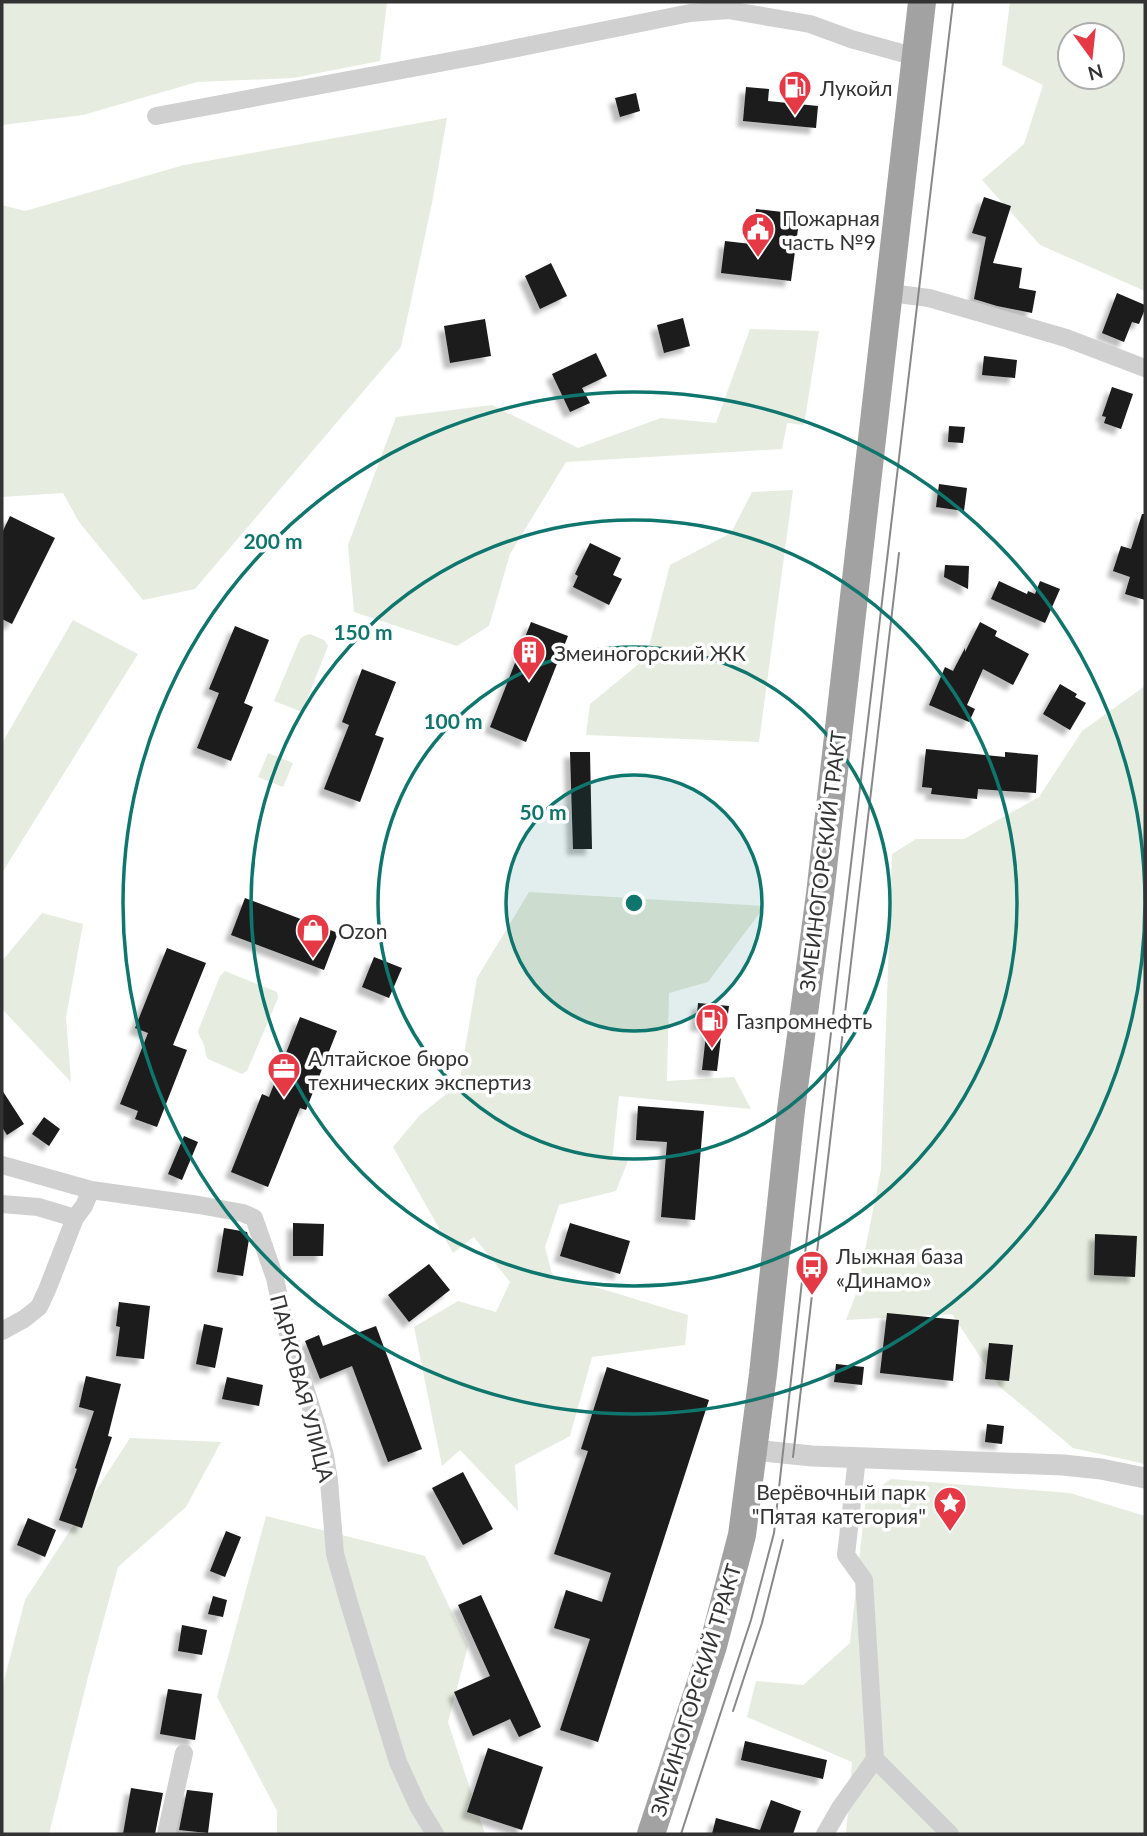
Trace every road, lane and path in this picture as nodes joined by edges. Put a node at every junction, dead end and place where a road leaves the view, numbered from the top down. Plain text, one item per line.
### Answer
1 (922, 2) edge
2 (916, 57) junction
3 (156, 116) dead end
4 (890, 293) junction
5 (1145, 368) edge
6 (2, 1165) edge
7 (91, 1190) junction
8 (2, 1204) edge
9 (75, 1218) junction
10 (2, 1331) edge
11 (753, 1450) junction
12 (857, 1458) junction
13 (1145, 1478) edge
14 (184, 1753) dead end
15 (875, 1759) junction
16 (166, 1834) edge
17 (435, 1834) edge
18 (651, 1834) edge
19 (825, 1834) edge
20 (950, 1834) edge

1 - 2 highway, ЗМЕИНОГОРСКИЙ ТРАКТ
2 - 3 street
2 - 4 highway, ЗМЕИНОГОРСКИЙ ТРАКТ
4 - 5 street
4 - 11 highway, ЗМЕИНОГОРСКИЙ ТРАКТ
6 - 7 street, ПАРКОВАЯ УЛИЦА
7 - 9 street
7 - 17 street, ПАРКОВАЯ УЛИЦА
8 - 9 street
9 - 10 street
11 - 12 street
11 - 18 highway, ЗМЕИНОГОРСКИЙ ТРАКТ
12 - 13 street
12 - 15 street
14 - 16 street
15 - 19 street
15 - 20 street

